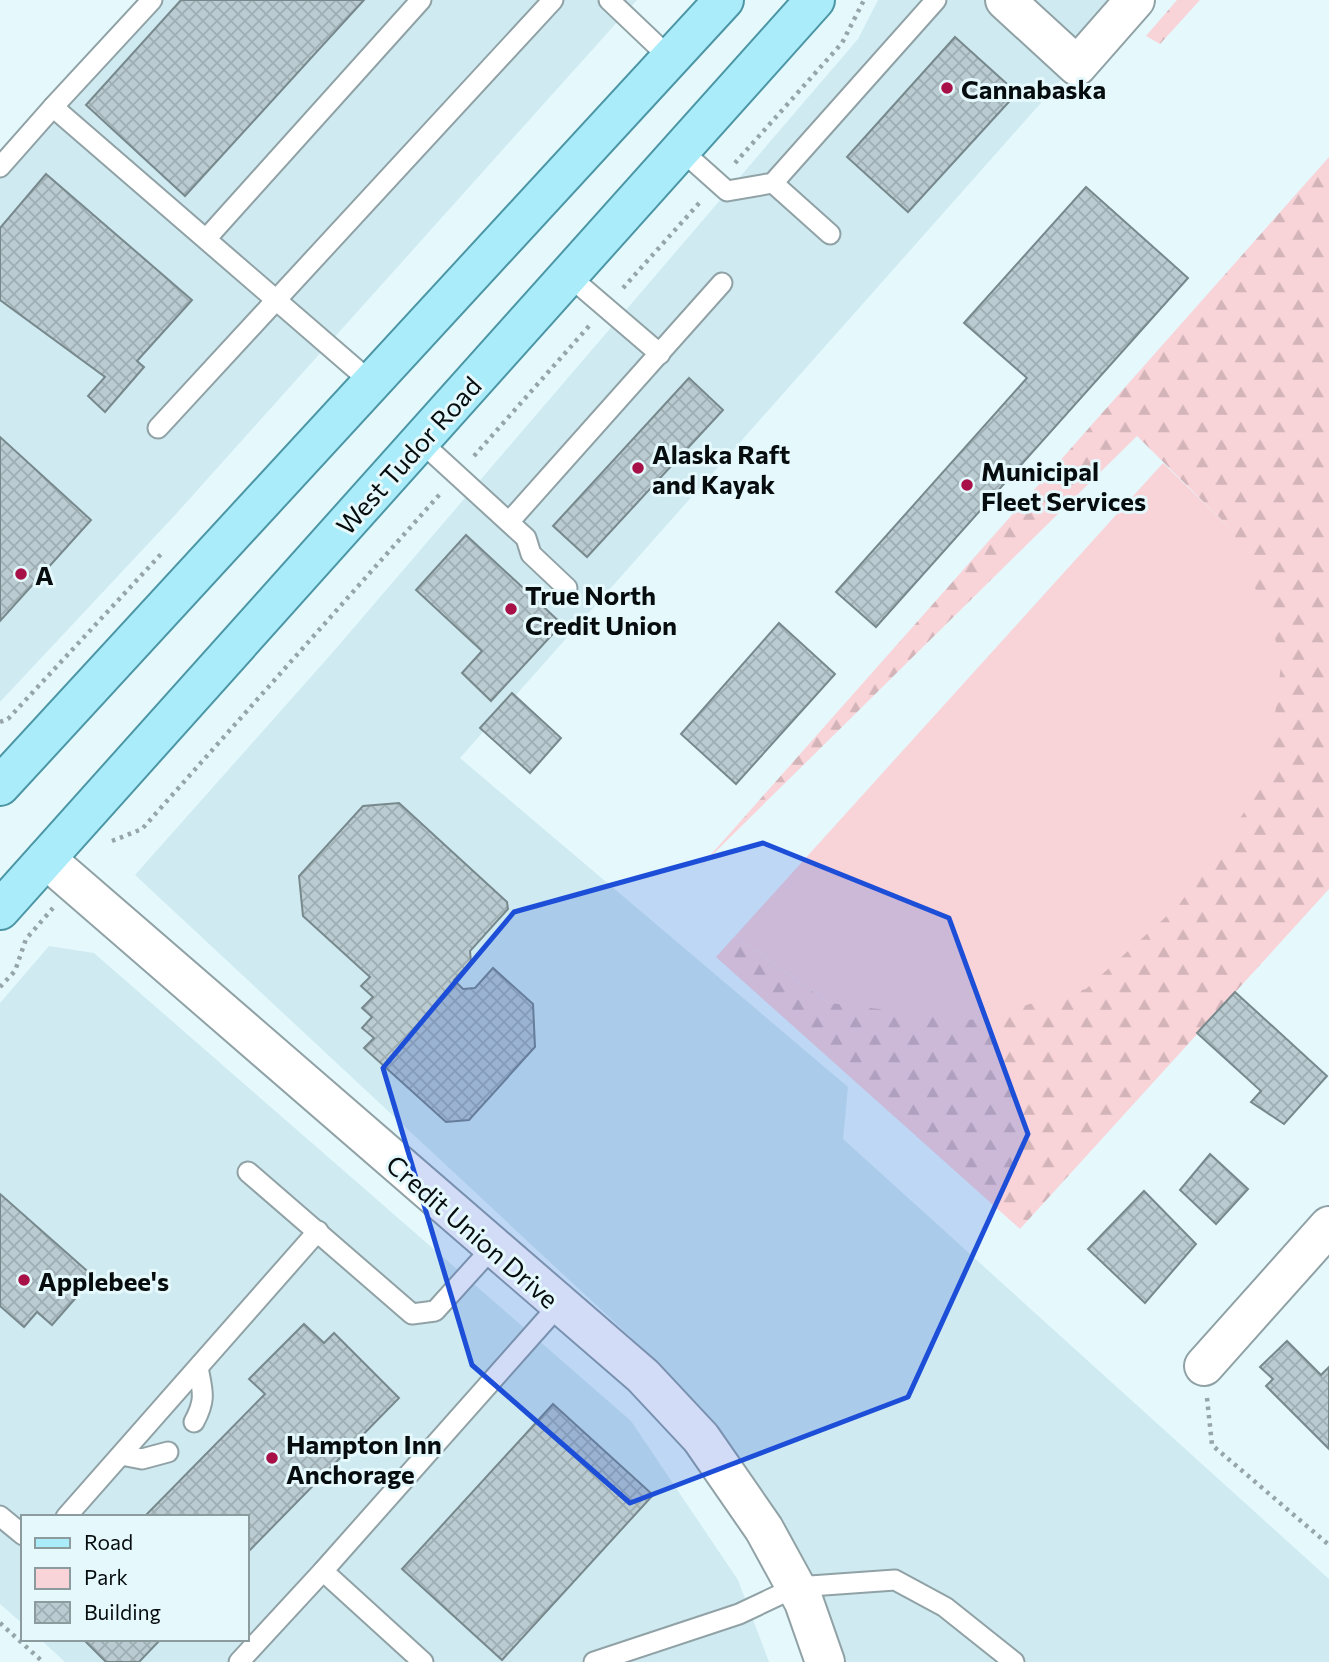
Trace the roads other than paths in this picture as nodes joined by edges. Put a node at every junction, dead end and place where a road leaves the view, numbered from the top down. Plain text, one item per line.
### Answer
1 (152, 0) edge
2 (421, 0) edge
3 (552, 0) edge
4 (609, 0) edge
5 (723, 0) edge
6 (815, 0) edge
7 (936, 0) edge
8 (1005, 0) edge
9 (1135, 0) edge
10 (670, 58) junction
11 (54, 107) junction
12 (681, 150) junction
13 (0, 167) edge
14 (773, 183) junction
15 (830, 234) dead end
16 (206, 239) junction
17 (569, 275) junction
18 (722, 284) dead end
19 (275, 299) junction
20 (660, 354) junction
21 (372, 383) junction
22 (158, 428) dead end
23 (420, 441) junction
24 (509, 522) junction
25 (567, 588) dead end
26 (0, 786) edge
27 (46, 859) junction
28 (0, 911) edge
29 (248, 1172) dead end
30 (1329, 1226) edge
31 (318, 1231) junction
32 (492, 1248) junction
33 (559, 1305) junction
34 (1204, 1366) road end
35 (198, 1368) junction
36 (194, 1422) dead end
37 (168, 1452) dead end
38 (121, 1455) junction
39 (68, 1515) edge
40 (0, 1516) edge
41 (21, 1533) edge
42 (323, 1571) junction
43 (796, 1587) junction
44 (239, 1662) edge
45 (423, 1662) edge
46 (594, 1662) edge
47 (825, 1662) edge
48 (1014, 1662) edge

1 - 11 lane
2 - 16 lane
3 - 19 lane
4 - 10 lane
5 - 10 main road
6 - 12 main road, West Tudor Road
7 - 14 lane
8 - 9 street
10 - 21 main road
11 - 13 lane
11 - 16 lane
12 - 14 lane
12 - 17 main road, West Tudor Road
14 - 15 lane
16 - 19 lane
17 - 20 lane
17 - 23 main road, West Tudor Road
18 - 20 lane
19 - 21 lane
19 - 22 lane
20 - 24 lane
21 - 26 main road
23 - 24 lane
23 - 27 main road, West Tudor Road
24 - 25 lane
27 - 28 main road, West Tudor Road
27 - 32 street, Credit Union Drive
29 - 31 lane
30 - 34 street
31 - 32 lane
31 - 35 lane
32 - 33 street, Credit Union Drive
33 - 42 lane
33 - 43 street, Credit Union Drive
35 - 36 lane
35 - 38 lane
37 - 38 lane
38 - 39 lane
40 - 41 lane
42 - 44 lane
42 - 45 lane
43 - 46 lane
43 - 47 street, Credit Union Drive
43 - 48 lane

